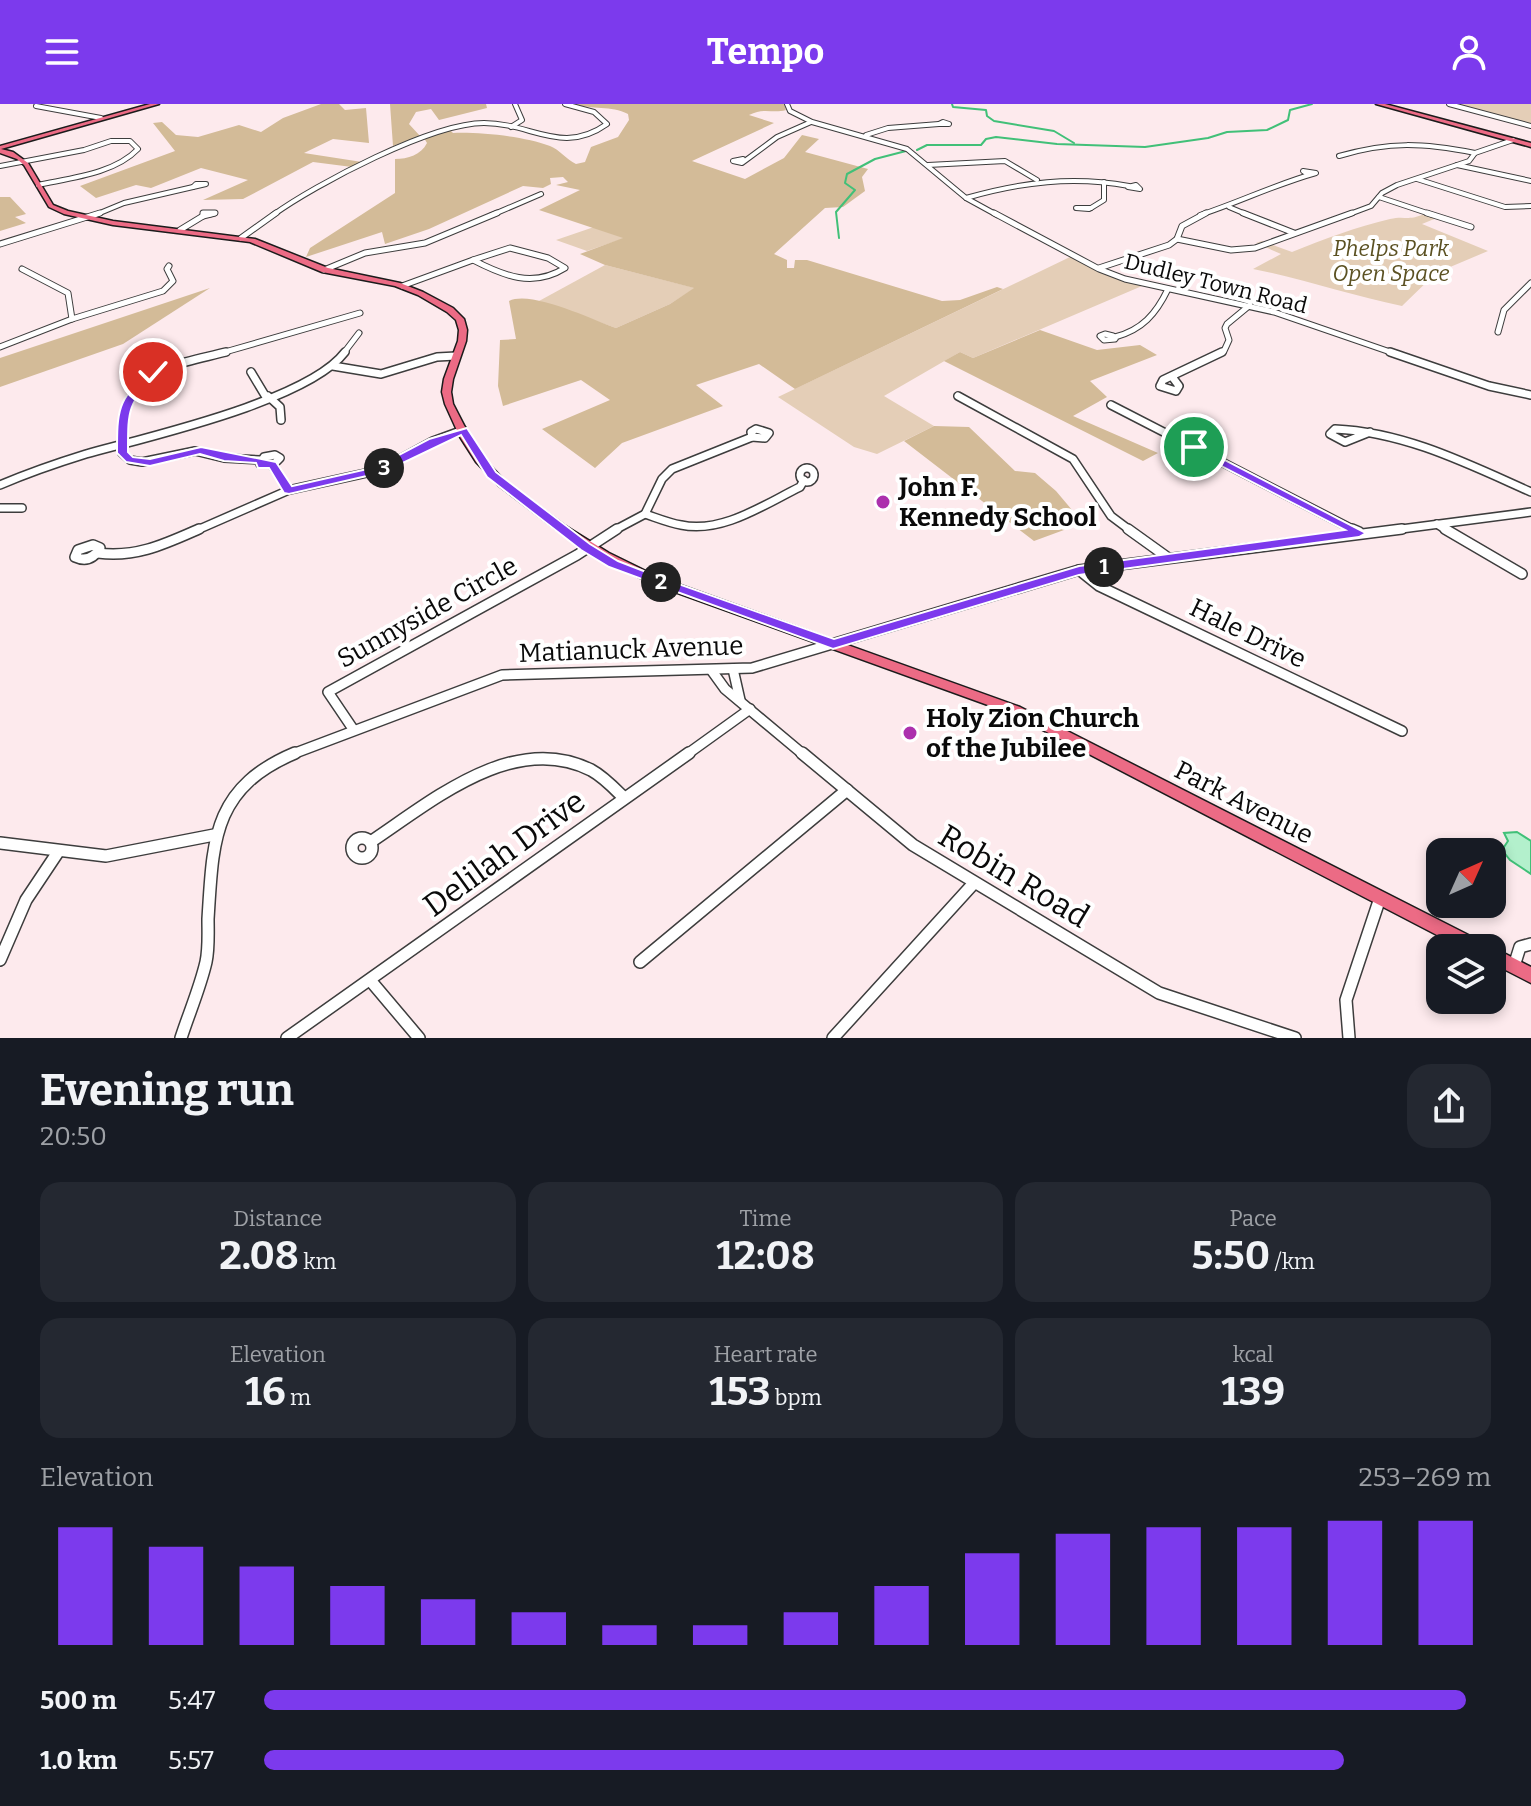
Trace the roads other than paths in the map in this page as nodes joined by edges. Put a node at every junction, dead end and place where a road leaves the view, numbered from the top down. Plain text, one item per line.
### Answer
1 (156, 104) edge
2 (515, 104) edge
3 (565, 104) edge
4 (787, 104) edge
5 (1379, 104) edge
6 (1449, 104) edge
7 (36, 106) dead end
8 (101, 118) junction
9 (812, 122) junction
10 (939, 124) dead end
11 (1531, 126) edge
12 (510, 128) junction
13 (865, 135) junction
14 (1513, 140) junction
15 (1531, 145) edge
16 (0, 149) edge
17 (1475, 153) junction
18 (1339, 156) dead end
19 (743, 159) dead end
20 (25, 161) junction
21 (928, 165) junction
22 (1456, 165) junction
23 (0, 166) edge
24 (1306, 173) dead end
25 (1415, 179) junction
26 (1037, 180) junction
27 (1531, 181) edge
28 (1104, 182) junction
29 (38, 185) junction
30 (1129, 186) dead end
31 (192, 188) dead end
32 (541, 194) dead end
33 (1379, 197) junction
34 (966, 198) junction
35 (1531, 206) edge
36 (1228, 207) junction
37 (1091, 208) dead end
38 (203, 216) dead end
39 (87, 218) junction
40 (1476, 229) dead end
41 (180, 230) junction
42 (1294, 233) junction
43 (241, 238) junction
44 (1177, 239) junction
45 (0, 244) edge
46 (473, 260) junction
47 (169, 266) dead end
48 (22, 269) dead end
49 (1099, 269) junction
50 (324, 270) junction
51 (1531, 283) edge
52 (402, 286) junction
53 (1168, 289) junction
54 (1520, 293) junction
55 (1531, 297) edge
56 (1250, 305) junction
57 (360, 313) dead end
58 (72, 319) junction
59 (1498, 332) dead end
60 (359, 333) dead end
61 (1115, 337) dead end
62 (0, 347) edge
63 (456, 356) junction
64 (178, 364) junction
65 (333, 366) junction
66 (251, 372) dead end
67 (172, 375) dead end
68 (1173, 378) dead end
69 (1531, 395) edge
70 (958, 396) dead end
71 (267, 397) junction
72 (1111, 405) dead end
73 (281, 420) dead end
74 (463, 430) junction
75 (1370, 432) junction
76 (752, 437) dead end
77 (121, 445) junction
78 (804, 480) dead end
79 (0, 485) edge
80 (289, 490) junction
81 (1531, 492) edge
82 (0, 508) edge
83 (22, 508) dead end
84 (1531, 512) edge
85 (645, 514) junction
86 (1436, 523) junction
87 (1359, 533) junction
88 (585, 547) junction
89 (98, 553) dead end
90 (1167, 557) junction
91 (1079, 570) junction
92 (1522, 574) dead end
93 (833, 644) junction
94 (733, 669) junction
95 (712, 671) junction
96 (740, 700) junction
97 (750, 709) junction
98 (353, 729) junction
99 (1402, 731) dead end
100 (847, 790) junction
101 (624, 798) junction
102 (214, 835) junction
103 (372, 841) dead end
104 (0, 843) edge
105 (58, 852) junction
106 (974, 883) junction
107 (1380, 898) junction
108 (1451, 934) edge
109 (1531, 944) edge
110 (0, 960) edge
111 (640, 962) dead end
112 (1506, 962) edge
113 (1514, 966) junction
114 (1531, 975) edge
115 (370, 980) junction
116 (181, 1038) edge
117 (287, 1038) edge
118 (419, 1038) edge
119 (833, 1038) edge
120 (1295, 1038) edge
121 (1349, 1038) edge

1 - 8 main road
2 - 12 street
3 - 12 street
4 - 9 street, Dudley Town Road
5 - 14 main road
6 - 11 street
7 - 8 street
8 - 16 main road
9 - 13 street, Dudley Town Road
9 - 19 street
10 - 13 street
12 - 43 street
13 - 21 street, Dudley Town Road
14 - 15 main road
14 - 17 street
16 - 20 main road
17 - 18 street
17 - 22 street
20 - 23 street
20 - 29 main road, Park Avenue
20 - 29 street
21 - 26 street
21 - 34 street, Dudley Town Road
22 - 25 street
22 - 27 street
24 - 36 street
25 - 33 street
25 - 35 street
26 - 28 street
26 - 34 street
28 - 30 street
28 - 37 street
29 - 39 main road, Park Avenue
31 - 39 street
32 - 50 street
33 - 40 street
33 - 42 street
34 - 49 street, Dudley Town Road
36 - 42 street
36 - 44 street
38 - 41 street
39 - 41 main road, Park Avenue
39 - 45 street
41 - 43 main road, Park Avenue
42 - 44 street
43 - 50 main road, Park Avenue
44 - 49 street
46 - 46 street
46 - 52 street
47 - 58 street
48 - 58 street
49 - 53 street, Dudley Town Road
50 - 52 main road, Park Avenue
51 - 54 street
52 - 63 main road, Park Avenue
53 - 56 street, Dudley Town Road
53 - 61 street
54 - 55 street
54 - 59 street
56 - 68 street
56 - 69 street, Dudley Town Road
57 - 64 street
58 - 62 street
60 - 65 street
63 - 65 street
63 - 74 main road, Park Avenue
64 - 67 street
64 - 77 street
65 - 71 street
66 - 71 street
70 - 90 street
71 - 73 street
71 - 77 street
72 - 87 street
74 - 80 street
74 - 88 main road, Park Avenue
75 - 75 street
75 - 81 street
76 - 85 street
77 - 79 street
77 - 80 street
78 - 85 street
80 - 89 street
82 - 83 street
84 - 86 street, Matianuck Avenue
85 - 88 street
86 - 87 street, Matianuck Avenue
86 - 92 street
87 - 90 street, Matianuck Avenue
88 - 93 main road, Park Avenue
88 - 98 street, Sunnyside Circle
90 - 91 street, Matianuck Avenue
91 - 93 street, Matianuck Avenue
91 - 99 street, Hale Drive
93 - 94 street, Matianuck Avenue
93 - 107 main road, Park Avenue
94 - 95 street, Matianuck Avenue
94 - 96 street
95 - 96 street, Robin Road
95 - 98 street, Matianuck Avenue
96 - 97 street, Robin Road
97 - 100 street, Robin Road
97 - 101 street, Delilah Drive
98 - 102 street, Matianuck Avenue
100 - 106 street, Robin Road
100 - 111 street
101 - 103 street
101 - 115 street, Delilah Drive
102 - 105 street
102 - 116 street, Matianuck Avenue
104 - 105 street
105 - 110 street
106 - 119 street
106 - 120 street, Robin Road
107 - 108 main road, Park Avenue
107 - 121 street
109 - 113 street
112 - 113 main road
113 - 114 main road
115 - 117 street, Delilah Drive
115 - 118 street

